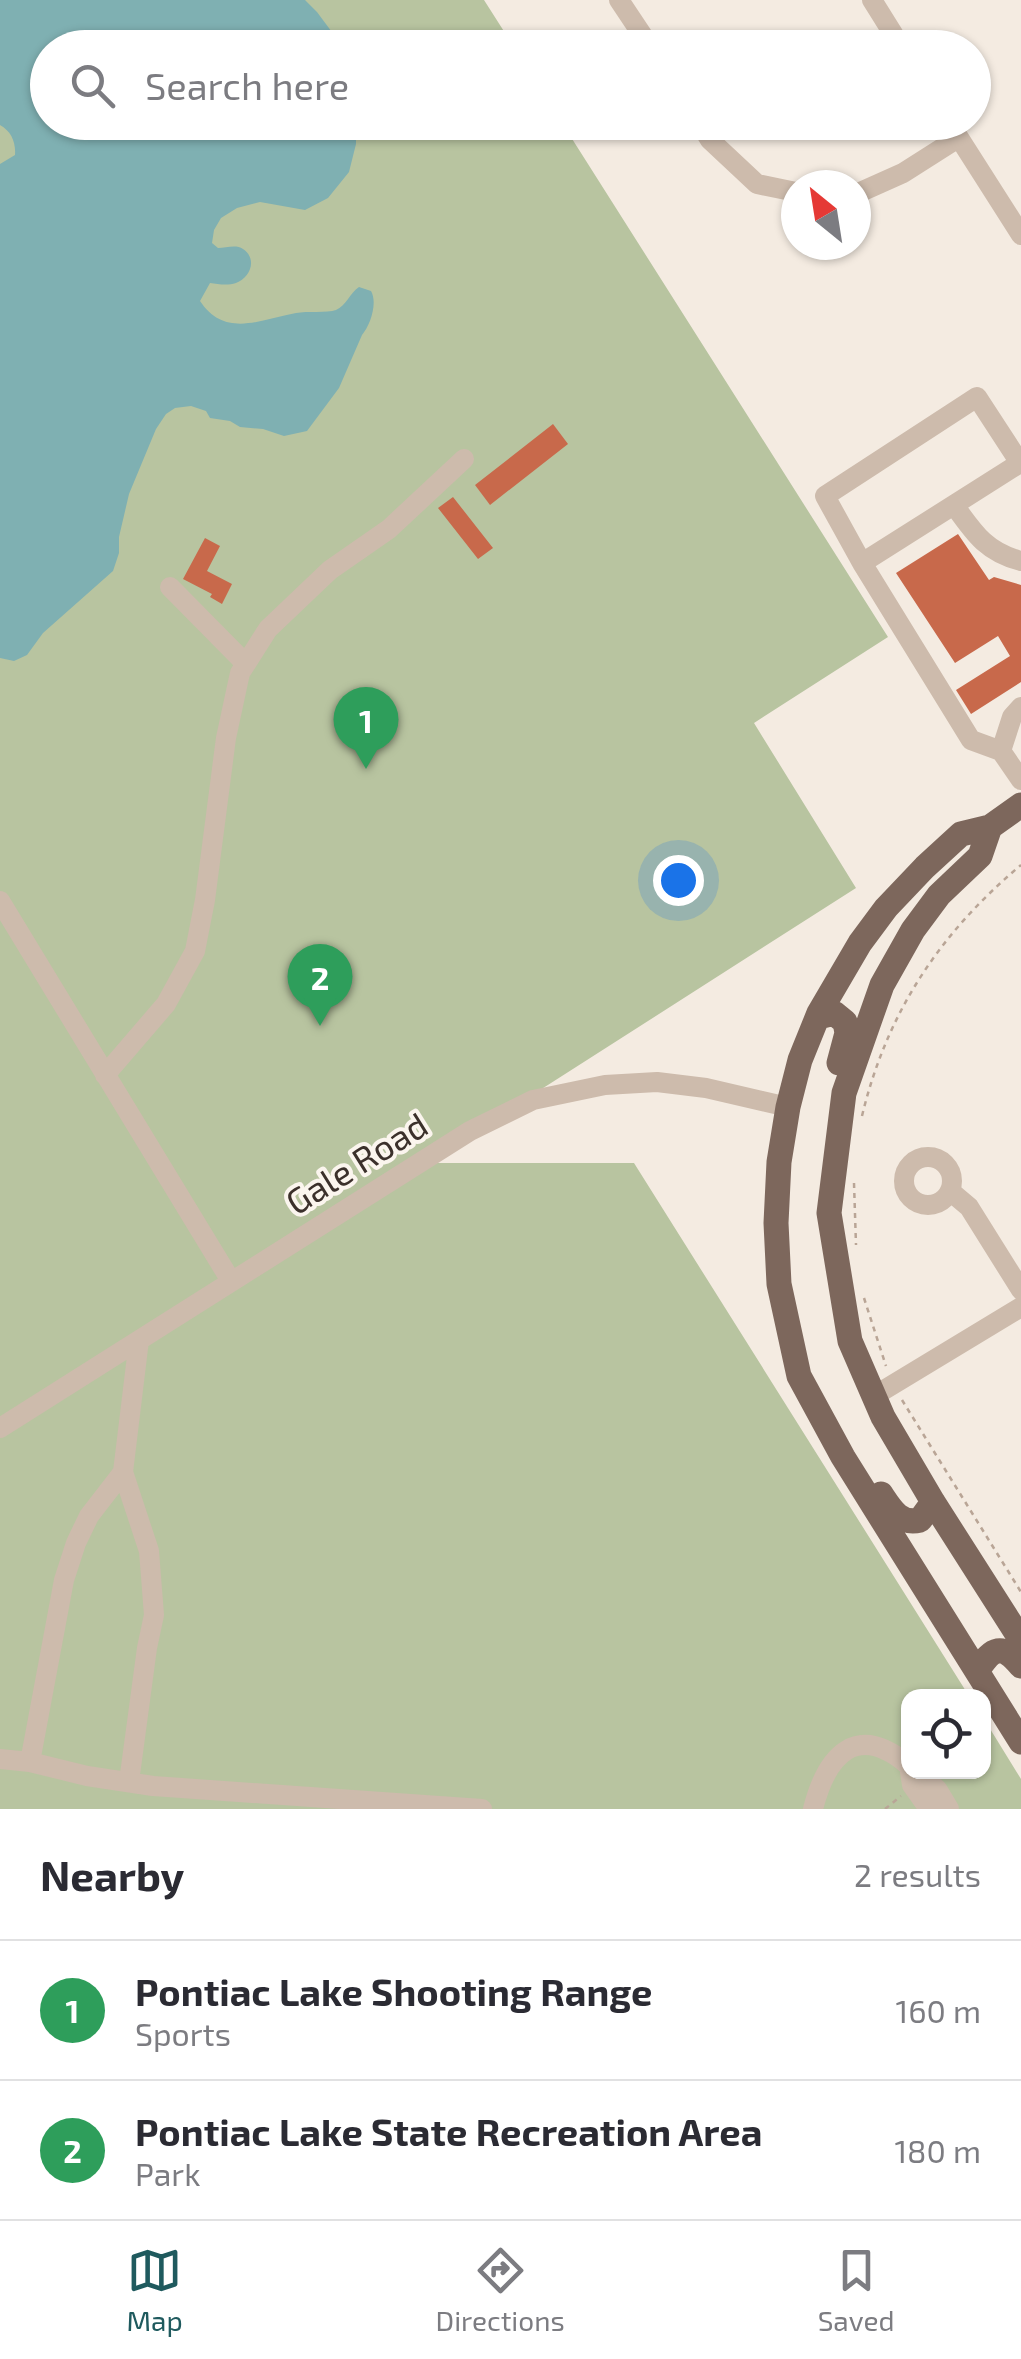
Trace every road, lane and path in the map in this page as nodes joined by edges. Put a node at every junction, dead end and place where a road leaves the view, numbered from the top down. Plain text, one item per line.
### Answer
1 (619, 0) edge
2 (872, 0) edge
3 (639, 30) edge
4 (891, 30) edge
5 (710, 140) edge
6 (942, 140) edge
7 (960, 140) edge
8 (871, 188) edge
9 (781, 189) edge
10 (1021, 235) edge
11 (464, 459) dead end
12 (1021, 464) edge
13 (954, 505) junction
14 (1021, 561) edge
15 (862, 563) junction
16 (170, 587) dead end
17 (246, 664) junction
18 (1021, 707) edge
19 (1000, 750) junction
20 (1021, 780) edge
21 (1021, 805) edge
22 (990, 827) junction
23 (1021, 865) edge
24 (894, 900) junction
25 (0, 901) edge
26 (918, 923) junction
27 (818, 1017) junction
28 (105, 1075) junction
29 (788, 1108) junction
30 (861, 1120) dead end
31 (836, 1159) junction
32 (854, 1184) dead end
33 (950, 1191) dead end
34 (857, 1258) dead end
35 (231, 1282) junction
36 (862, 1286) dead end
37 (1021, 1290) edge
38 (1021, 1307) edge
39 (139, 1340) junction
40 (798, 1376) junction
41 (884, 1390) junction
42 (0, 1428) edge
43 (123, 1472) junction
44 (933, 1502) junction
45 (1021, 1592) edge
46 (1021, 1640) edge
47 (1021, 1666) edge
48 (978, 1671) junction
49 (1021, 1742) edge
50 (0, 1759) edge
51 (901, 1759) edge
52 (30, 1762) junction
53 (911, 1779) edge
54 (925, 1779) edge
55 (128, 1782) junction
56 (482, 1809) edge
57 (812, 1809) edge
58 (930, 1809) edge
59 (949, 1809) edge

1 - 3 street
2 - 4 street
5 - 9 street
6 - 8 street
7 - 10 street
11 - 17 street
12 - 13 street
12 - 15 street
13 - 14 street
13 - 15 street
15 - 19 street
16 - 17 street
17 - 28 street
18 - 19 street
19 - 20 street
21 - 22 main road
22 - 24 main road
22 - 26 main road
23 - 30 path
24 - 26 main road
24 - 27 main road
25 - 28 street
26 - 31 main road
27 - 29 main road
27 - 31 main road
28 - 35 street
29 - 35 street, Gale Road
29 - 40 main road
31 - 41 main road
32 - 34 path
33 - 37 street
35 - 39 street, Gale Road
36 - 41 path
38 - 41 street
39 - 42 street, Gale Road
39 - 43 street
40 - 44 main road
40 - 48 main road
41 - 44 main road
41 - 45 path
43 - 52 street
43 - 55 street
44 - 46 main road
47 - 48 main road
48 - 49 main road
50 - 52 street
51 - 57 street
52 - 55 street
53 - 58 street
54 - 59 street
55 - 56 street

